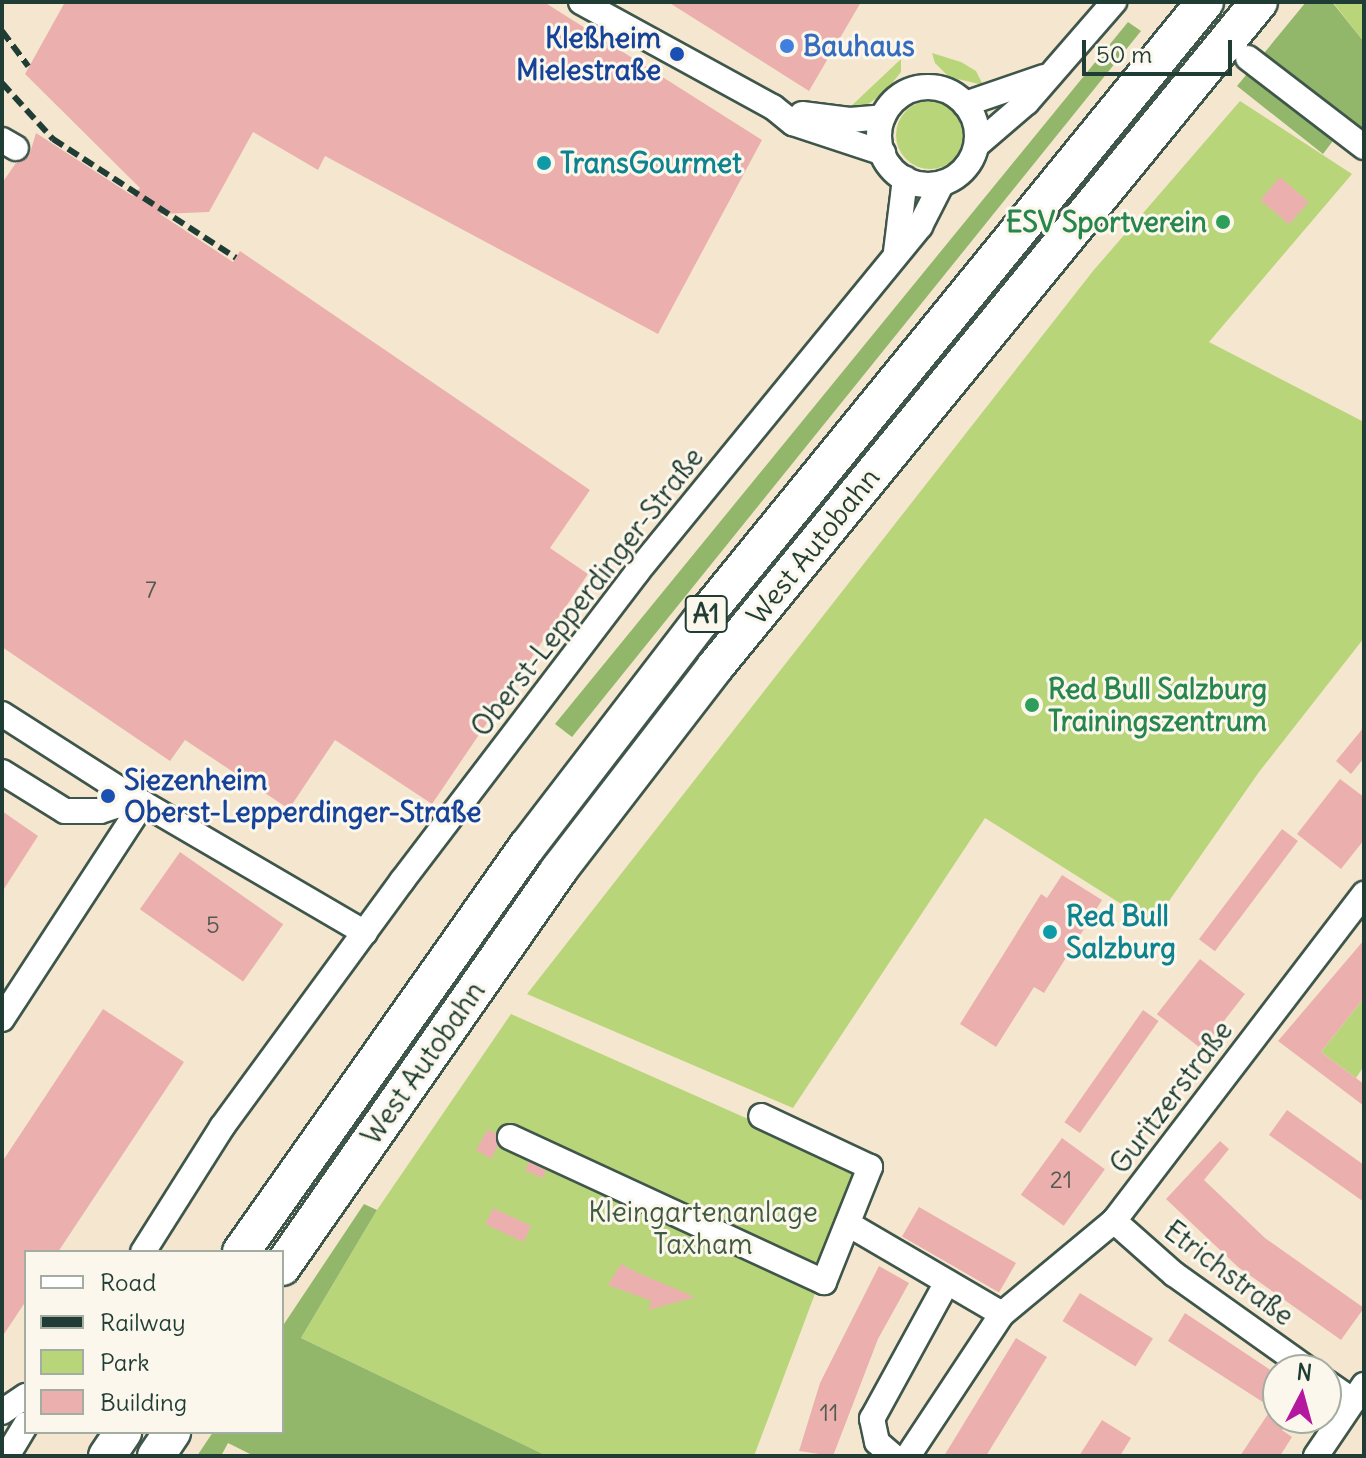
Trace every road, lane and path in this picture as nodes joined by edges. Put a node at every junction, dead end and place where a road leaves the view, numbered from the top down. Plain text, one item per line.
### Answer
1 (581, 2) edge
2 (1114, 2) edge
3 (1205, 2) edge
4 (1259, 2) edge
5 (1248, 58) dead end
6 (1046, 76) junction
7 (965, 104) junction
8 (773, 107) junction
9 (883, 117) junction
10 (977, 145) junction
11 (1364, 147) edge
12 (883, 153) junction
13 (905, 179) junction
14 (942, 183) junction
15 (896, 252) junction
16 (2, 714) edge
17 (2, 772) edge
18 (134, 798) junction
19 (1364, 894) edge
20 (365, 933) junction
21 (2, 1019) edge
22 (761, 1116) dead end
23 (510, 1137) dead end
24 (1114, 1221) junction
25 (848, 1224) junction
26 (144, 1250) edge
27 (242, 1250) edge
28 (284, 1264) edge
29 (947, 1282) junction
30 (1002, 1314) junction
31 (1286, 1354) edge
32 (1358, 1393) edge
33 (24, 1397) edge
34 (2, 1412) edge
35 (24, 1427) edge
36 (122, 1434) edge
37 (171, 1434) edge
38 (2, 1445) edge
39 (7, 1456) edge
40 (107, 1456) edge
41 (156, 1456) edge
42 (893, 1456) edge
43 (908, 1456) edge
44 (1316, 1456) edge

1 - 8 street
2 - 6 street, Oberst-Lepperdinger-Straße
3 - 27 highway, West Autobahn / A1
4 - 28 highway, West Autobahn / A1
5 - 11 street
6 - 7 street, Oberst-Lepperdinger-Straße
6 - 10 street, Oberst-Lepperdinger-Straße
7 - 9 street
7 - 10 street
8 - 9 street
8 - 12 street
9 - 12 street
10 - 14 street, Oberst-Lepperdinger-Straße
12 - 13 street
13 - 14 street
13 - 15 street
14 - 15 street, Oberst-Lepperdinger-Straße
15 - 20 street, Oberst-Lepperdinger-Straße
16 - 18 street
17 - 18 street
18 - 20 street
18 - 21 street
19 - 24 street, Guritzerstraße
20 - 26 street, Oberst-Lepperdinger-Straße
22 - 25 street
23 - 25 street
24 - 30 street, Guritzerstraße
24 - 31 street, Etrichstraße
25 - 29 street
29 - 30 street
29 - 42 street
30 - 43 street, Guritzerstraße
32 - 44 street
33 - 34 street
35 - 39 street
36 - 40 highway
37 - 41 highway
38 - 39 street

